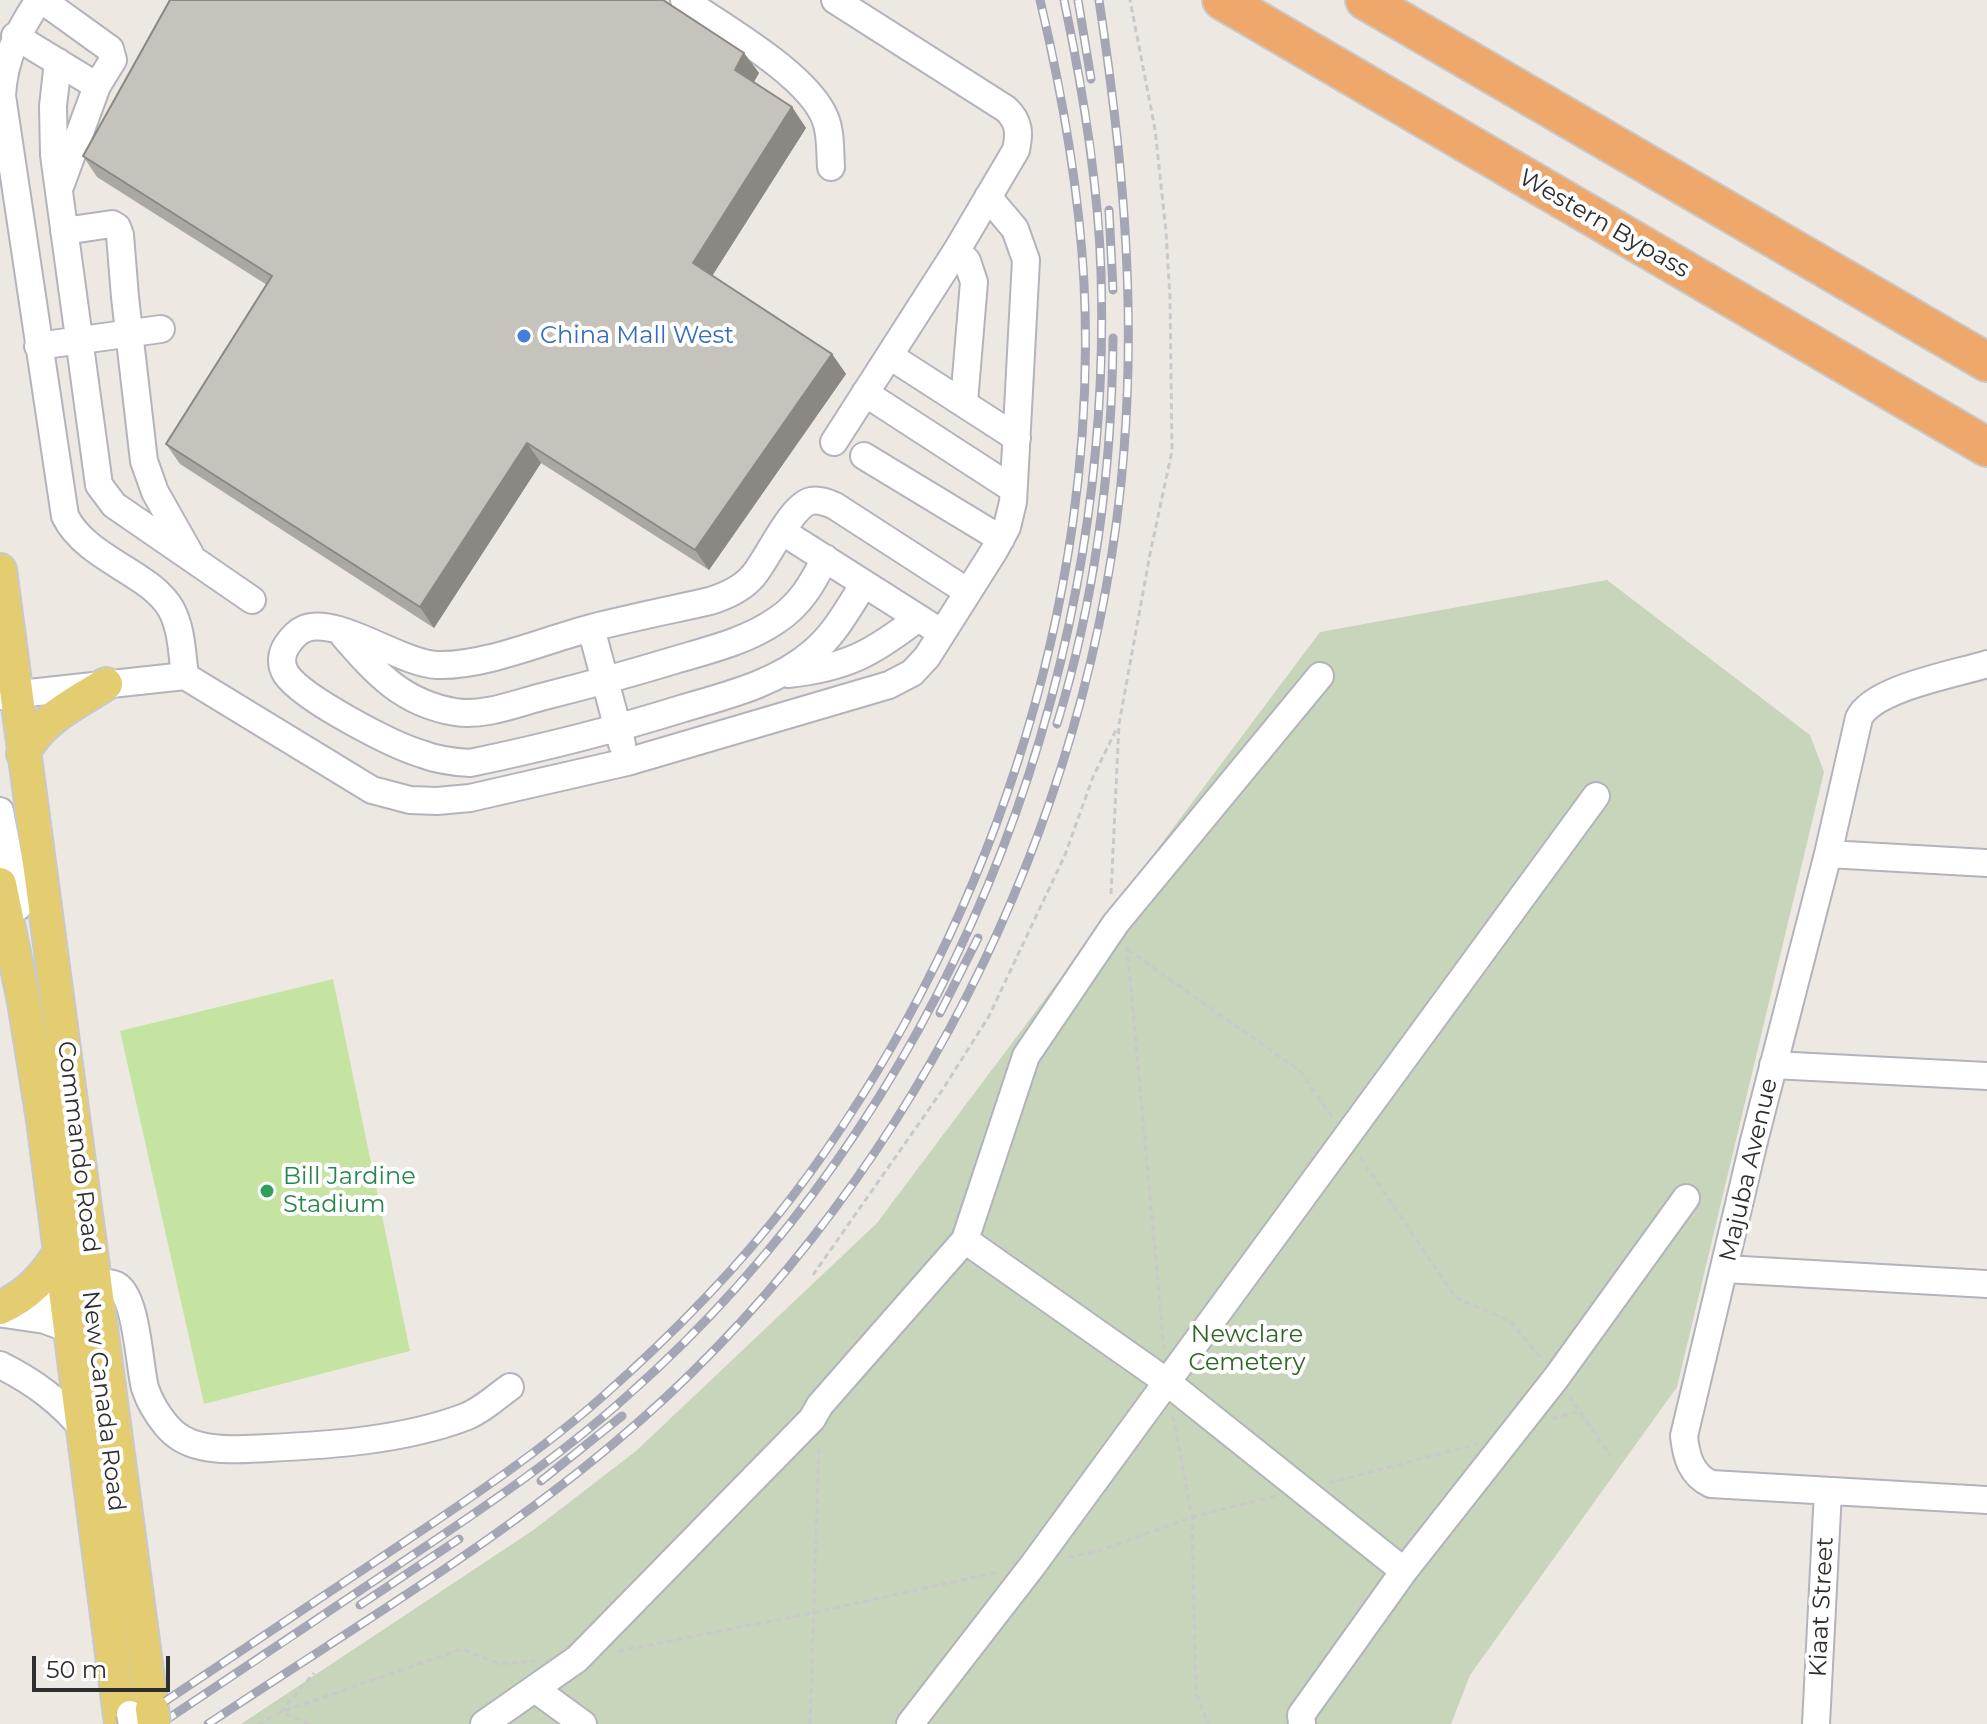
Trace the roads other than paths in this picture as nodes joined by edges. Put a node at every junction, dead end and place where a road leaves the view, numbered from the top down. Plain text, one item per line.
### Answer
1 (40, 0) edge
2 (684, 0) edge
3 (835, 0) edge
4 (1222, 0) edge
5 (1365, 0) edge
6 (15, 36) junction
7 (58, 62) junction
8 (97, 86) junction
9 (831, 167) dead end
10 (59, 191) junction
11 (988, 197) junction
12 (64, 231) junction
13 (957, 250) junction
14 (161, 329) dead end
15 (129, 333) junction
16 (78, 341) junction
17 (38, 346) junction
18 (890, 356) junction
19 (1987, 362) edge
20 (865, 393) junction
21 (964, 402) junction
22 (1017, 438) junction
23 (834, 442) dead end
24 (1987, 447) edge
25 (864, 456) dead end
26 (1013, 489) junction
27 (783, 532) junction
28 (1001, 539) junction
29 (825, 558) junction
30 (194, 560) junction
31 (0, 570) edge
32 (864, 584) junction
33 (968, 592) junction
34 (252, 600) dead end
35 (918, 618) junction
36 (591, 628) junction
37 (337, 629) junction
38 (942, 633) junction
39 (1987, 664) edge
40 (0, 665) edge
41 (782, 674) junction
42 (185, 676) junction
43 (1320, 676) dead end
44 (605, 681) junction
45 (106, 684) junction
46 (6, 695) edge
47 (618, 728) junction
48 (23, 754) junction
49 (627, 762) junction
50 (1596, 796) dead end
51 (0, 811) edge
52 (1828, 854) junction
53 (1987, 863) edge
54 (0, 884) edge
55 (1773, 1065) junction
56 (1987, 1076) edge
57 (1686, 1198) dead end
58 (965, 1240) junction
59 (61, 1250) junction
60 (1725, 1269) junction
61 (1987, 1284) edge
62 (80, 1286) junction
63 (0, 1311) edge
64 (88, 1336) junction
65 (0, 1365) edge
66 (1167, 1382) junction
67 (510, 1387) dead end
68 (84, 1430) junction
69 (1828, 1491) junction
70 (1987, 1500) edge
71 (1404, 1571) junction
72 (535, 1689) junction
73 (137, 1719) edge
74 (484, 1724) edge
75 (583, 1724) edge
76 (910, 1724) edge
77 (1302, 1724) edge
78 (1816, 1724) edge

1 - 6 street
1 - 8 street
2 - 9 street
3 - 11 street
4 - 24 highway, Western Bypass
5 - 19 highway
6 - 7 street
6 - 17 street
7 - 8 street
7 - 10 street
8 - 10 street
10 - 12 street
11 - 13 street
11 - 22 street
12 - 15 street
12 - 16 street
13 - 18 street
13 - 21 street
14 - 15 street
15 - 16 street
15 - 30 street
16 - 17 street
16 - 30 street
17 - 42 street
18 - 20 street
18 - 21 street
20 - 23 street
20 - 26 street
21 - 22 street
22 - 26 street
25 - 28 street
26 - 28 street
27 - 29 street
27 - 33 street
27 - 36 street
28 - 33 street
29 - 32 street
29 - 44 street
30 - 34 street
31 - 46 main road, Commando Road
32 - 35 street
32 - 41 street
33 - 38 street
35 - 38 street
35 - 41 street
36 - 37 street
36 - 44 street
37 - 44 street
37 - 47 street
38 - 49 street
39 - 52 street, Majuba Avenue
40 - 46 street, New Canada Road
41 - 47 street
42 - 45 street
42 - 49 street
43 - 58 street
44 - 47 street
45 - 46 street
45 - 48 main road
46 - 48 main road, Commando Road
46 - 62 street, New Canada Road
47 - 49 street
48 - 62 main road, Commando Road
50 - 66 street
51 - 62 street, New Canada Road
52 - 53 street
52 - 55 street, Majuba Avenue
54 - 59 main road, Commando Road
55 - 56 street
55 - 60 street, Majuba Avenue
57 - 71 street
58 - 66 street
58 - 72 street
59 - 62 main road, Commando Road
59 - 63 main road
60 - 61 street
60 - 69 street, Majuba Avenue
62 - 63 street
62 - 64 main road, Commando Road
62 - 67 street
63 - 64 street
64 - 68 main road, Commando Road
64 - 73 main road, Commando Road
65 - 68 street
66 - 71 street
66 - 76 street
68 - 73 main road, Commando Road
69 - 70 street, Majuba Avenue
69 - 78 street, Kiaat Street
71 - 77 street
72 - 74 street
72 - 75 street

